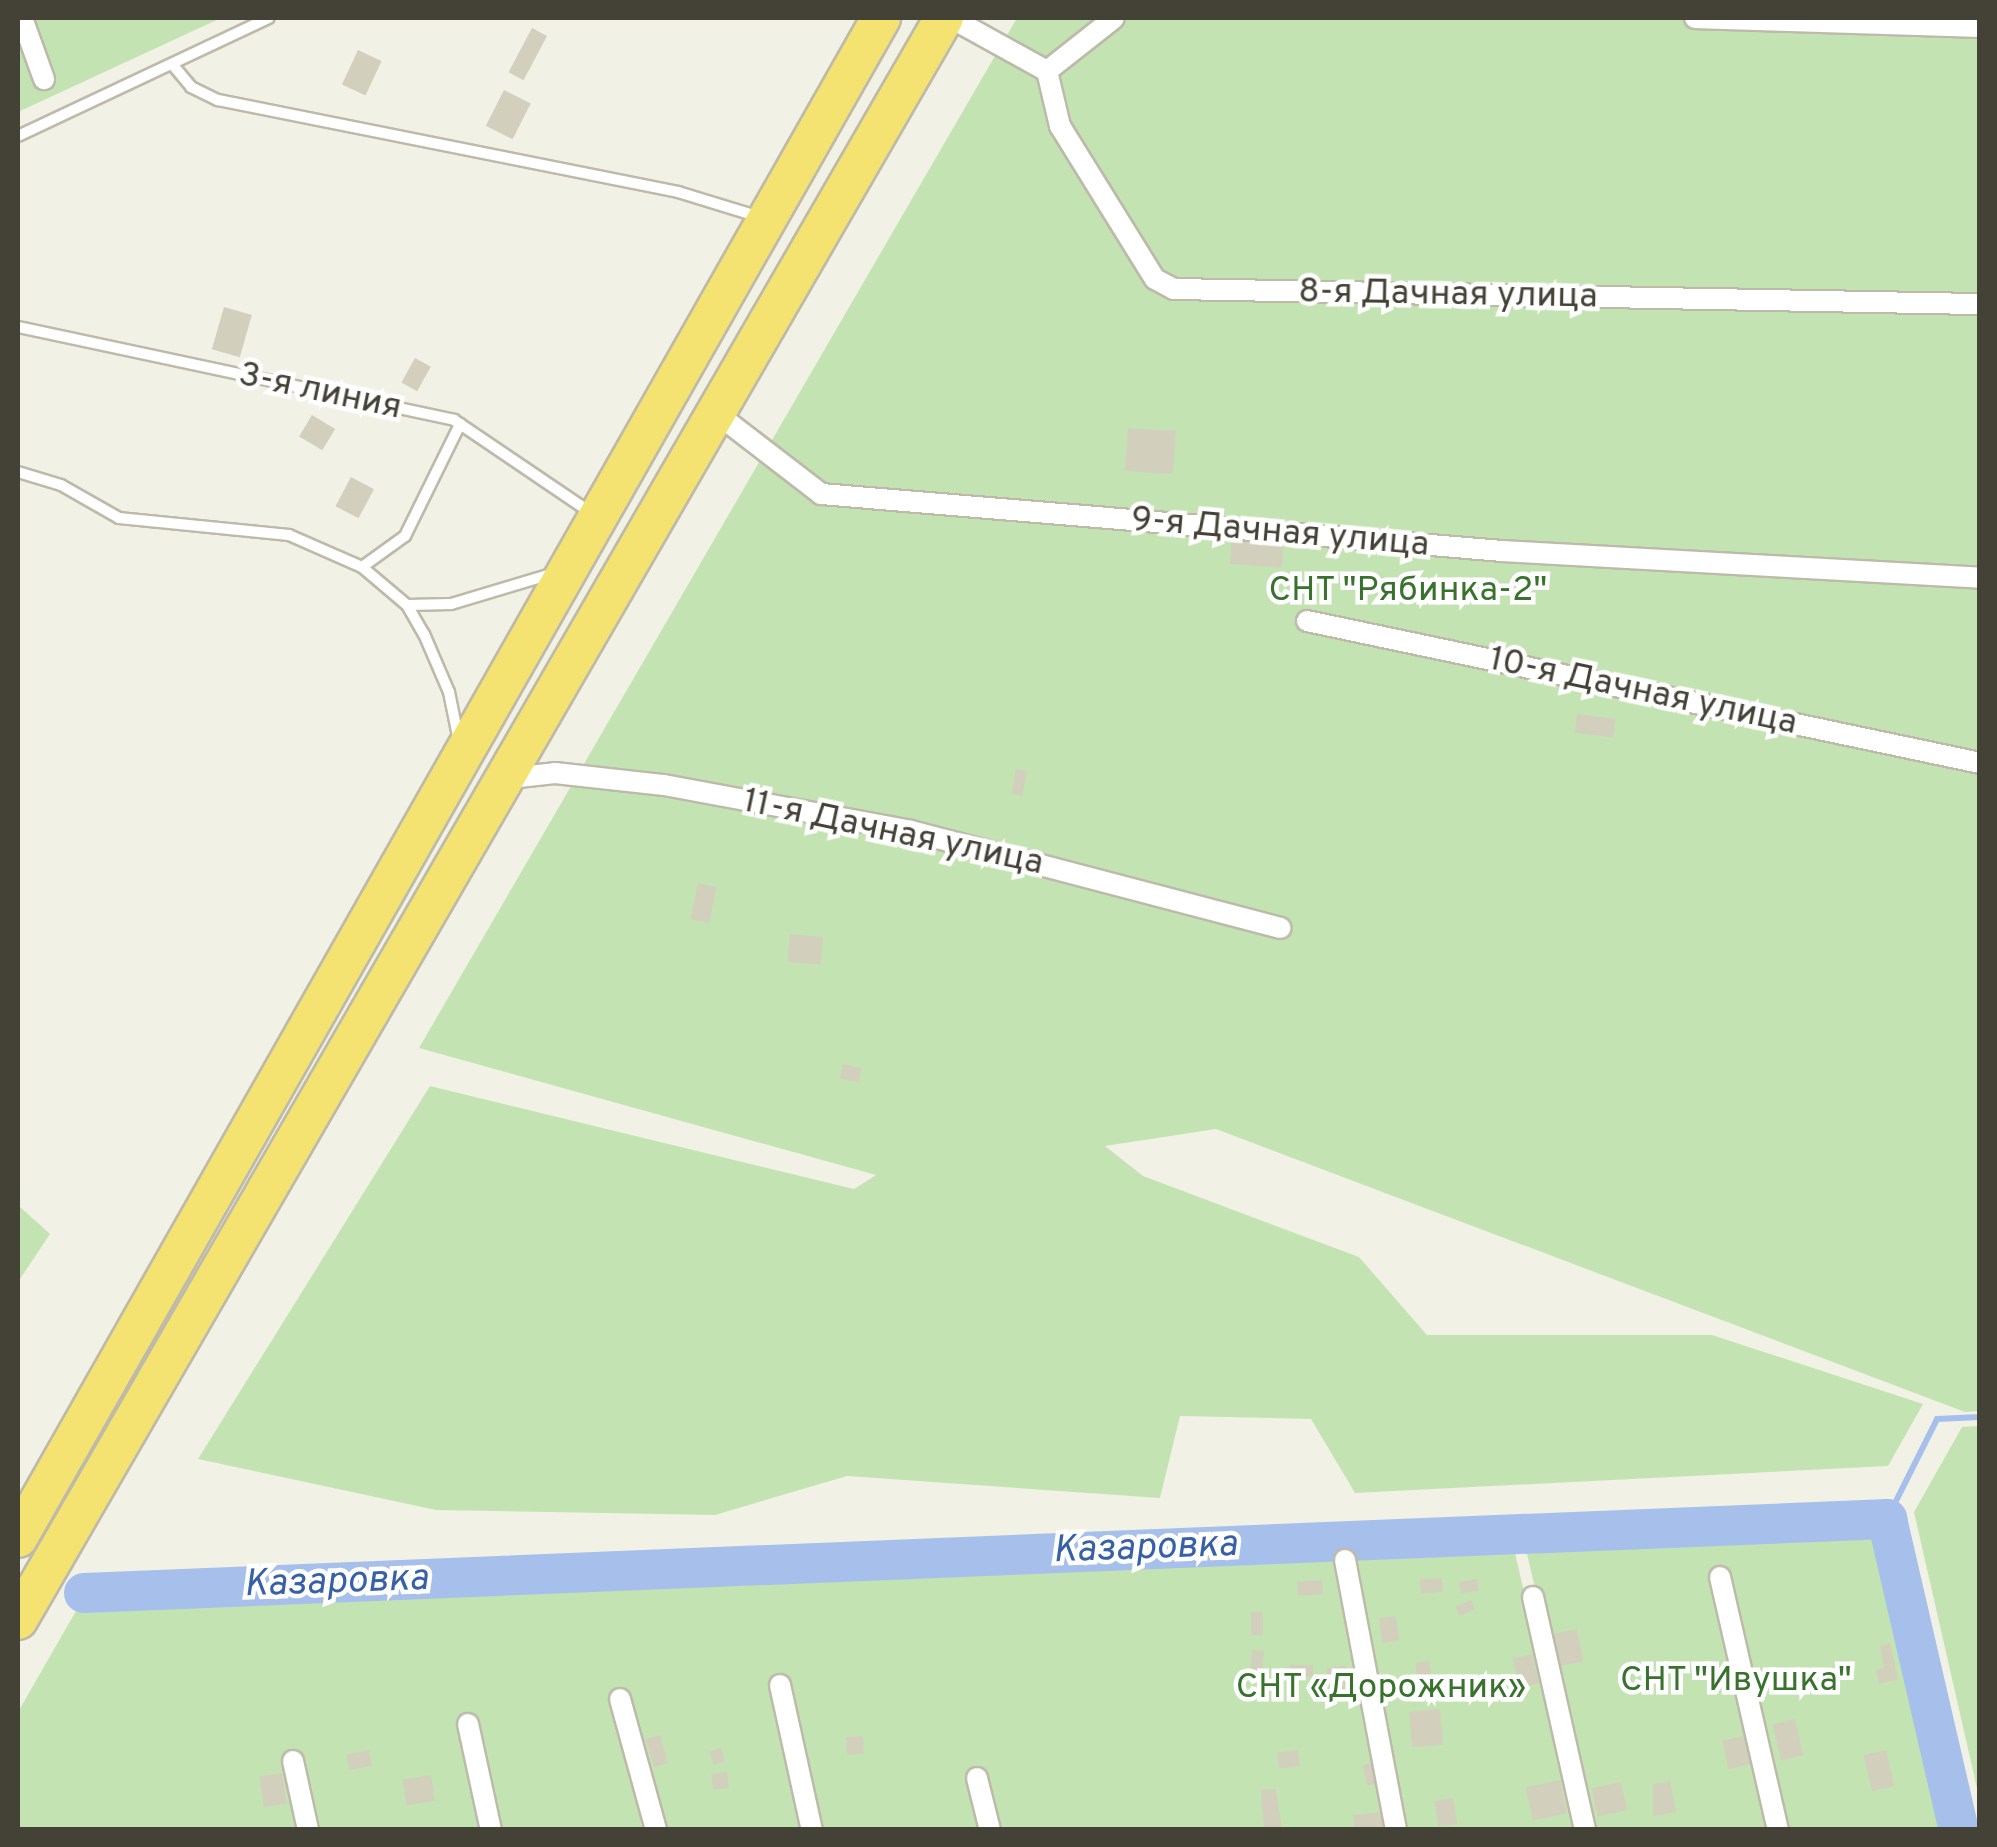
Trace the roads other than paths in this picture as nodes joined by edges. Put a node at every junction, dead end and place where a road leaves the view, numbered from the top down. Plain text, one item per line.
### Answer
1 (22, 18) edge
2 (269, 18) edge
3 (948, 18) edge
4 (1114, 18) edge
5 (1694, 18) edge
6 (878, 23) edge
7 (1980, 27) edge
8 (922, 56) junction
9 (172, 64) junction
10 (1048, 71) junction
11 (44, 79) dead end
12 (18, 136) edge
13 (766, 218) junction
14 (1980, 304) edge
15 (18, 328) edge
16 (716, 413) junction
17 (460, 424) junction
18 (18, 472) edge
19 (597, 516) junction
20 (362, 567) junction
21 (568, 569) junction
22 (1980, 578) edge
23 (407, 605) junction
24 (1307, 621) dead end
25 (462, 757) junction
26 (1980, 763) edge
27 (499, 780) junction
28 (1280, 928) dead end
29 (18, 1538) edge
30 (1345, 1560) dead end
31 (1720, 1577) dead end
32 (1533, 1597) dead end
33 (18, 1620) edge
34 (780, 1686) dead end
35 (620, 1700) dead end
36 (468, 1724) dead end
37 (293, 1761) dead end
38 (977, 1778) dead end
39 (308, 1830) edge
40 (490, 1830) edge
41 (656, 1830) edge
42 (812, 1830) edge
43 (990, 1830) edge
44 (1396, 1830) edge
45 (1586, 1830) edge
46 (1778, 1830) edge

1 - 11 street
2 - 9 lane
3 - 8 highway
3 - 10 street
4 - 10 street
5 - 7 street
6 - 8 highway
6 - 13 highway
8 - 16 highway
9 - 12 lane
9 - 13 lane
10 - 14 street, 8-я Дачная улица
13 - 19 highway
15 - 17 lane, 3-я линия
16 - 22 street, 9-я Дачная улица
16 - 27 highway
17 - 19 lane, 3-я линия
17 - 20 lane
18 - 20 lane
19 - 21 highway
20 - 23 lane
21 - 23 lane
21 - 25 highway
23 - 25 lane
24 - 26 street, 10-я Дачная улица
25 - 29 highway
27 - 28 street, 11-я Дачная улица
27 - 33 highway
30 - 44 street
31 - 46 street
32 - 45 street
34 - 42 street
35 - 41 street
36 - 40 street
37 - 39 street
38 - 43 street

